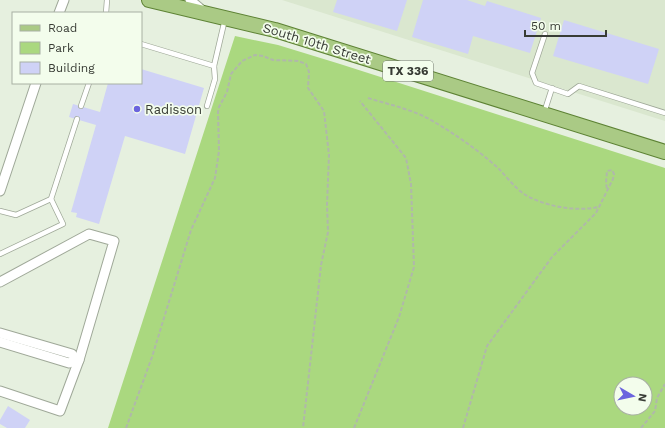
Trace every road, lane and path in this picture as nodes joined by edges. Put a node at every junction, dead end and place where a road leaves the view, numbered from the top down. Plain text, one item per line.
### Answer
1 (64, 0) edge
2 (107, 0) edge
3 (149, 0) edge
4 (190, 0) edge
5 (59, 12) edge
6 (106, 12) edge
7 (206, 13) junction
8 (226, 18) junction
9 (545, 34) dead end
10 (142, 44) edge
11 (214, 66) junction
12 (36, 84) edge
13 (89, 84) edge
14 (552, 88) junction
15 (368, 98) dead end
16 (360, 100) dead end
17 (81, 106) dead end
18 (207, 106) dead end
19 (665, 113) edge
20 (544, 114) junction
21 (78, 119) dead end
22 (665, 152) edge
23 (607, 189) junction
24 (0, 191) edge
25 (51, 199) junction
26 (598, 207) junction
27 (0, 211) edge
28 (0, 254) edge
29 (0, 282) edge
30 (0, 333) edge
31 (30, 341) junction
32 (0, 342) edge
33 (28, 351) junction
34 (77, 360) junction
35 (665, 384) edge
36 (0, 391) edge
37 (126, 428) edge
38 (303, 428) edge
39 (354, 428) edge
40 (462, 428) edge
41 (641, 428) edge

1 - 5 street
2 - 6 lane
3 - 7 main road, South 10th Street / TX 336
4 - 7 street
7 - 8 main road, South 10th Street / TX 336
8 - 11 lane
8 - 20 main road, South 10th Street / TX 336
9 - 14 lane
10 - 11 lane
11 - 18 lane
12 - 24 street
13 - 17 lane
14 - 19 lane
14 - 20 lane
15 - 26 path
16 - 39 path
20 - 22 main road, South 10th Street / TX 336
21 - 25 lane
23 - 23 path
23 - 26 path
25 - 27 lane
25 - 28 lane
26 - 40 path
29 - 34 street
30 - 31 street
31 - 33 street
31 - 34 street
32 - 33 street
33 - 34 street
34 - 36 street
35 - 41 path
37 - 38 path

